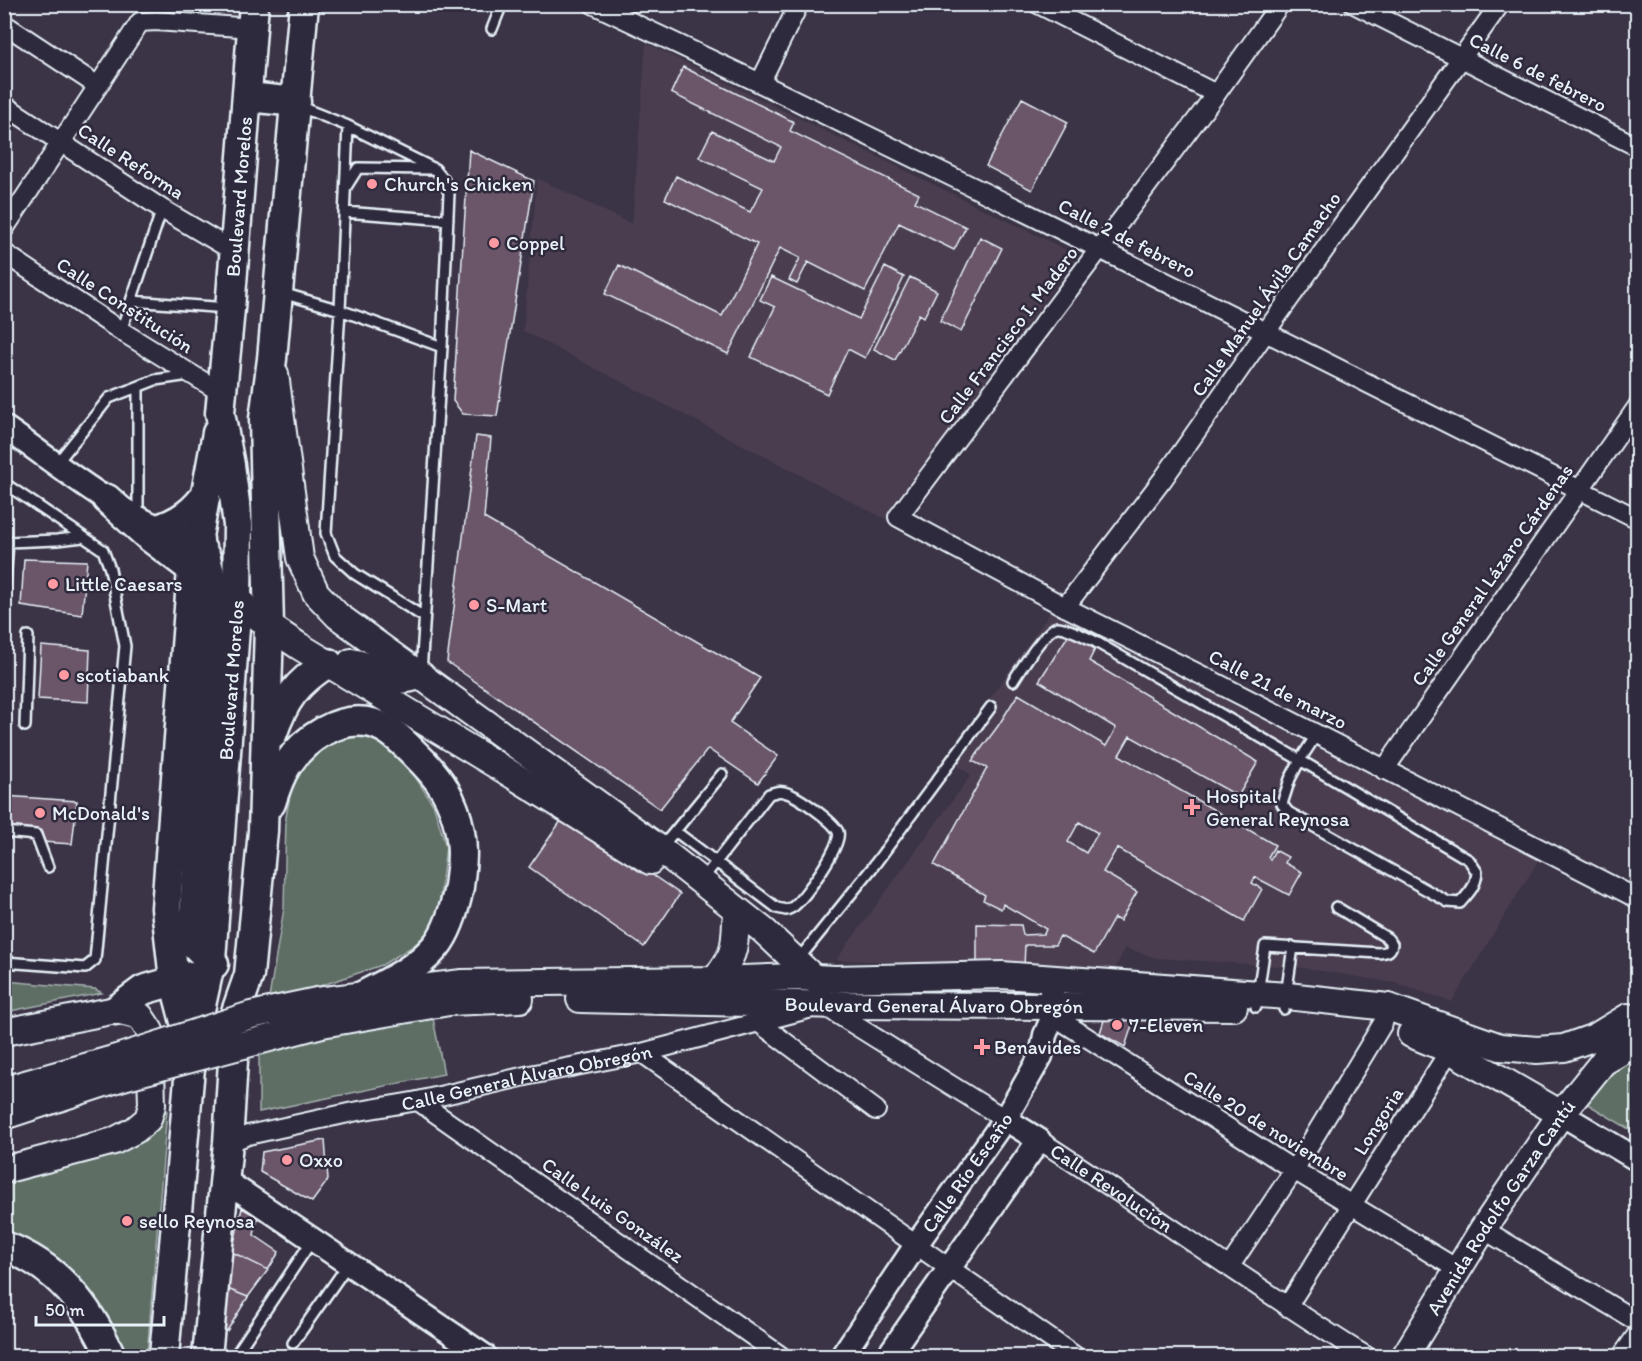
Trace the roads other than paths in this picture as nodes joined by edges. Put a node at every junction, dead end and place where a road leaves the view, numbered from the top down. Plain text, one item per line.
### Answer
1 (304, 4) edge
2 (502, 4) edge
3 (593, 4) edge
4 (799, 4) edge
5 (1038, 4) edge
6 (1280, 4) edge
7 (1354, 4) edge
8 (1500, 4) edge
9 (254, 16) edge
10 (4, 24) edge
11 (492, 29) dead end
12 (1461, 58) junction
13 (760, 83) junction
14 (98, 86) junction
15 (1216, 94) junction
16 (248, 97) junction
17 (296, 102) junction
18 (4, 105) edge
19 (348, 126) junction
20 (60, 142) junction
21 (1638, 147) edge
22 (435, 169) junction
23 (345, 189) junction
24 (162, 209) junction
25 (344, 212) junction
26 (447, 220) junction
27 (4, 229) edge
28 (1100, 249) junction
29 (235, 252) junction
30 (4, 253) edge
31 (277, 291) junction
32 (131, 301) junction
33 (230, 309) junction
34 (340, 310) junction
35 (122, 331) junction
36 (1265, 333) junction
37 (442, 346) junction
38 (272, 359) junction
39 (191, 375) junction
40 (138, 387) junction
41 (221, 403) junction
42 (1638, 406) edge
43 (4, 427) edge
44 (57, 464) junction
45 (4, 483) edge
46 (207, 488) junction
47 (1578, 489) junction
48 (107, 499) junction
49 (267, 504) junction
50 (898, 517) joint
51 (1638, 519) edge
52 (146, 523) junction
53 (238, 525) junction
54 (83, 537) junction
55 (6, 539) edge
56 (197, 541) junction
57 (202, 577) junction
58 (4, 597) edge
59 (237, 600) junction
60 (1065, 607) junction
61 (424, 617) junction
62 (269, 626) junction
63 (28, 636) dead end
64 (328, 663) junction
65 (421, 675) junction
66 (1013, 681) dead end
67 (991, 707) dead end
68 (24, 726) dead end
69 (1317, 734) junction
70 (265, 760) junction
71 (1300, 760) junction
72 (503, 769) junction
73 (1384, 770) junction
74 (722, 774) dead end
75 (263, 831) junction
76 (4, 832) edge
77 (662, 847) junction
78 (48, 867) dead end
79 (703, 878) junction
80 (1638, 899) edge
81 (1336, 907) dead end
82 (736, 921) junction
83 (1293, 947) junction
84 (211, 960) junction
85 (4, 962) edge
86 (802, 972) junction
87 (1044, 977) junction
88 (174, 980) junction
89 (715, 980) junction
90 (360, 997) junction
91 (1257, 1001) junction
92 (1286, 1002) junction
93 (116, 1010) junction
94 (840, 1011) junction
95 (1055, 1011) junction
96 (1633, 1011) edge
97 (236, 1012) junction
98 (320, 1012) junction
99 (1386, 1015) junction
100 (758, 1022) junction
101 (4, 1032) edge
102 (1456, 1042) junction
103 (1638, 1042) edge
104 (192, 1046) junction
105 (642, 1053) junction
106 (1603, 1062) junction
107 (120, 1067) junction
108 (4, 1090) edge
109 (418, 1101) junction
110 (876, 1110) dead end
111 (1561, 1114) junction
112 (4, 1116) edge
113 (1005, 1119) junction
114 (1039, 1140) junction
115 (228, 1143) junction
116 (1638, 1160) edge
117 (4, 1170) edge
118 (1294, 1170) junction
119 (223, 1179) junction
120 (1352, 1206) junction
121 (1483, 1229) junction
122 (314, 1239) junction
123 (916, 1245) junction
124 (6, 1249) edge
125 (349, 1263) junction
126 (1230, 1266) junction
127 (948, 1268) junction
128 (1457, 1269) junction
129 (1287, 1307) junction
130 (1638, 1322) edge
131 (1638, 1334) edge
132 (293, 1343) dead end
133 (111, 1356) edge
134 (164, 1356) edge
135 (207, 1356) edge
136 (235, 1356) edge
137 (485, 1356) edge
138 (781, 1356) edge
139 (842, 1356) edge
140 (888, 1356) edge
141 (1075, 1356) edge
142 (1366, 1356) edge
143 (1406, 1356) edge
144 (1622, 1356) edge

1 - 17 main road, Boulevard Morelos
2 - 11 lane
3 - 13 street, Calle 2 de febrero
4 - 13 street
5 - 15 street
6 - 15 street, Calle Francisco I. Madero
7 - 12 street, Calle 6 de febrero
8 - 12 street, Calle Manuel Ávila Camacho
9 - 14 street
9 - 16 main road, Boulevard Morelos
10 - 14 street
12 - 21 street, Calle 6 de febrero
12 - 36 street, Calle Manuel Ávila Camacho
13 - 28 street, Calle 2 de febrero
14 - 20 street
15 - 28 street, Calle Francisco I. Madero
16 - 17 main road
16 - 29 main road, Boulevard Morelos
17 - 19 lane
17 - 31 main road, Boulevard Morelos
18 - 20 street, Calle Reforma
19 - 22 lane
19 - 23 lane
20 - 24 street, Calle Reforma
20 - 27 street
22 - 23 lane
22 - 26 lane
23 - 25 lane
24 - 29 street, Calle Reforma
24 - 32 lane
25 - 26 lane
25 - 34 lane
26 - 37 lane
28 - 36 street, Calle 2 de febrero
28 - 50 street, Calle Francisco I. Madero
29 - 33 main road, Boulevard Morelos
30 - 35 street, Calle Constitución
31 - 34 lane
31 - 38 main road, Boulevard Morelos
32 - 33 lane
32 - 35 lane
33 - 41 main road, Boulevard Morelos
34 - 37 lane
34 - 61 lane
35 - 39 street, Calle Constitución
36 - 47 street, Calle 2 de febrero
36 - 60 street, Calle Manuel Ávila Camacho
37 - 61 lane
38 - 49 main road, Boulevard Morelos
38 - 65 main road
39 - 40 lane
39 - 41 street, Calle Constitución
40 - 44 lane
40 - 52 lane
41 - 46 main road
41 - 53 main road, Boulevard Morelos
42 - 47 street, Calle General Lázaro Cárdenas
43 - 44 street
44 - 48 street
45 - 54 lane
46 - 52 street
46 - 56 main road
47 - 51 street, Calle 2 de febrero
47 - 73 street, Calle General Lázaro Cárdenas
48 - 52 street
48 - 57 main road
49 - 53 main road
49 - 62 main road, Boulevard Morelos
50 - 60 street, Calle 21 de marzo
52 - 56 street
53 - 56 main road
53 - 59 main road, Boulevard Morelos
54 - 55 lane
54 - 85 lane
55 - 58 lane
56 - 57 main road
57 - 59 main road
57 - 84 main road
57 - 88 main road
59 - 62 main road
59 - 84 main road, Boulevard Morelos
60 - 69 street, Calle 21 de marzo
61 - 65 lane
62 - 64 main road
62 - 70 main road, Boulevard Morelos
63 - 68 lane
64 - 65 main road
64 - 70 main road
64 - 72 main road
65 - 72 main road
65 - 77 main road
66 - 71 lane
67 - 86 lane
69 - 71 lane
69 - 73 street, Calle 21 de marzo
70 - 75 main road, Boulevard Morelos
71 - 71 lane
72 - 77 main road
73 - 80 street, Calle 21 de marzo
74 - 77 lane
75 - 90 main road
75 - 97 main road, Boulevard Morelos
76 - 78 lane
77 - 79 main road
77 - 79 lane
79 - 79 lane
79 - 82 main road
79 - 86 main road
81 - 83 lane
82 - 86 main road
82 - 89 main road
83 - 91 lane
83 - 92 lane
84 - 88 main road
84 - 97 main road
84 - 104 main road, Boulevard Morelos
86 - 87 main road, Boulevard General Álvaro Obregón
86 - 89 main road, Boulevard General Álvaro Obregón
86 - 94 main road
87 - 91 main road, Boulevard General Álvaro Obregón
87 - 95 street
88 - 93 main road
88 - 104 main road
89 - 90 main road, Boulevard General Álvaro Obregón
90 - 98 main road, Boulevard General Álvaro Obregón
91 - 92 main road, Boulevard General Álvaro Obregón
91 - 95 main road, Boulevard General Álvaro Obregón
92 - 99 main road, Boulevard General Álvaro Obregón
93 - 101 main road
93 - 117 main road
94 - 95 main road, Boulevard General Álvaro Obregón
94 - 98 main road, Boulevard General Álvaro Obregón
94 - 100 street, Calle General Álvaro Obregón
94 - 113 street, Calle Revolución
95 - 113 street, Calle Río Escaño
95 - 118 street, Calle 20 de noviembre
96 - 102 main road
96 - 106 main road, Avenida Rodolfo Garza Cantú
97 - 115 main road, Boulevard Morelos
98 - 107 main road, bridge
99 - 102 main road, Boulevard General Álvaro Obregón
99 - 118 street
100 - 105 street, Calle General Álvaro Obregón
100 - 110 street
102 - 111 main road, Boulevard General Álvaro Obregón
102 - 120 street, Longoria
103 - 106 main road, Avenida Rodolfo Garza Cantú
104 - 134 main road, Boulevard Morelos
105 - 109 street, Calle General Álvaro Obregón
105 - 123 street
106 - 111 main road, Avenida Rodolfo Garza Cantú
107 - 108 main road
107 - 112 main road
109 - 115 street, Calle General Álvaro Obregón
109 - 138 street, Calle Luis González
111 - 116 street
111 - 121 main road, Avenida Rodolfo Garza Cantú
113 - 114 street, Calle Revolución
113 - 123 street, Calle Río Escaño
114 - 126 street, Calle Revolución
114 - 127 street, Calle Río Escaño
115 - 119 main road, Boulevard Morelos
118 - 120 street, Calle 20 de noviembre
118 - 126 street
119 - 122 street
119 - 135 main road, Boulevard Morelos
120 - 128 street, Calle 20 de noviembre
120 - 129 street, Longoria
121 - 128 main road, Avenida Rodolfo Garza Cantú
121 - 130 street
122 - 125 street
122 - 136 lane
123 - 127 street
123 - 139 street, Calle Río Escaño
124 - 133 main road
125 - 132 lane
125 - 137 street
126 - 129 street, Calle Revolución
127 - 140 street, Calle Río Escaño
127 - 141 street
128 - 143 main road, Avenida Rodolfo Garza Cantú
129 - 142 street, Calle Revolución
131 - 144 street

